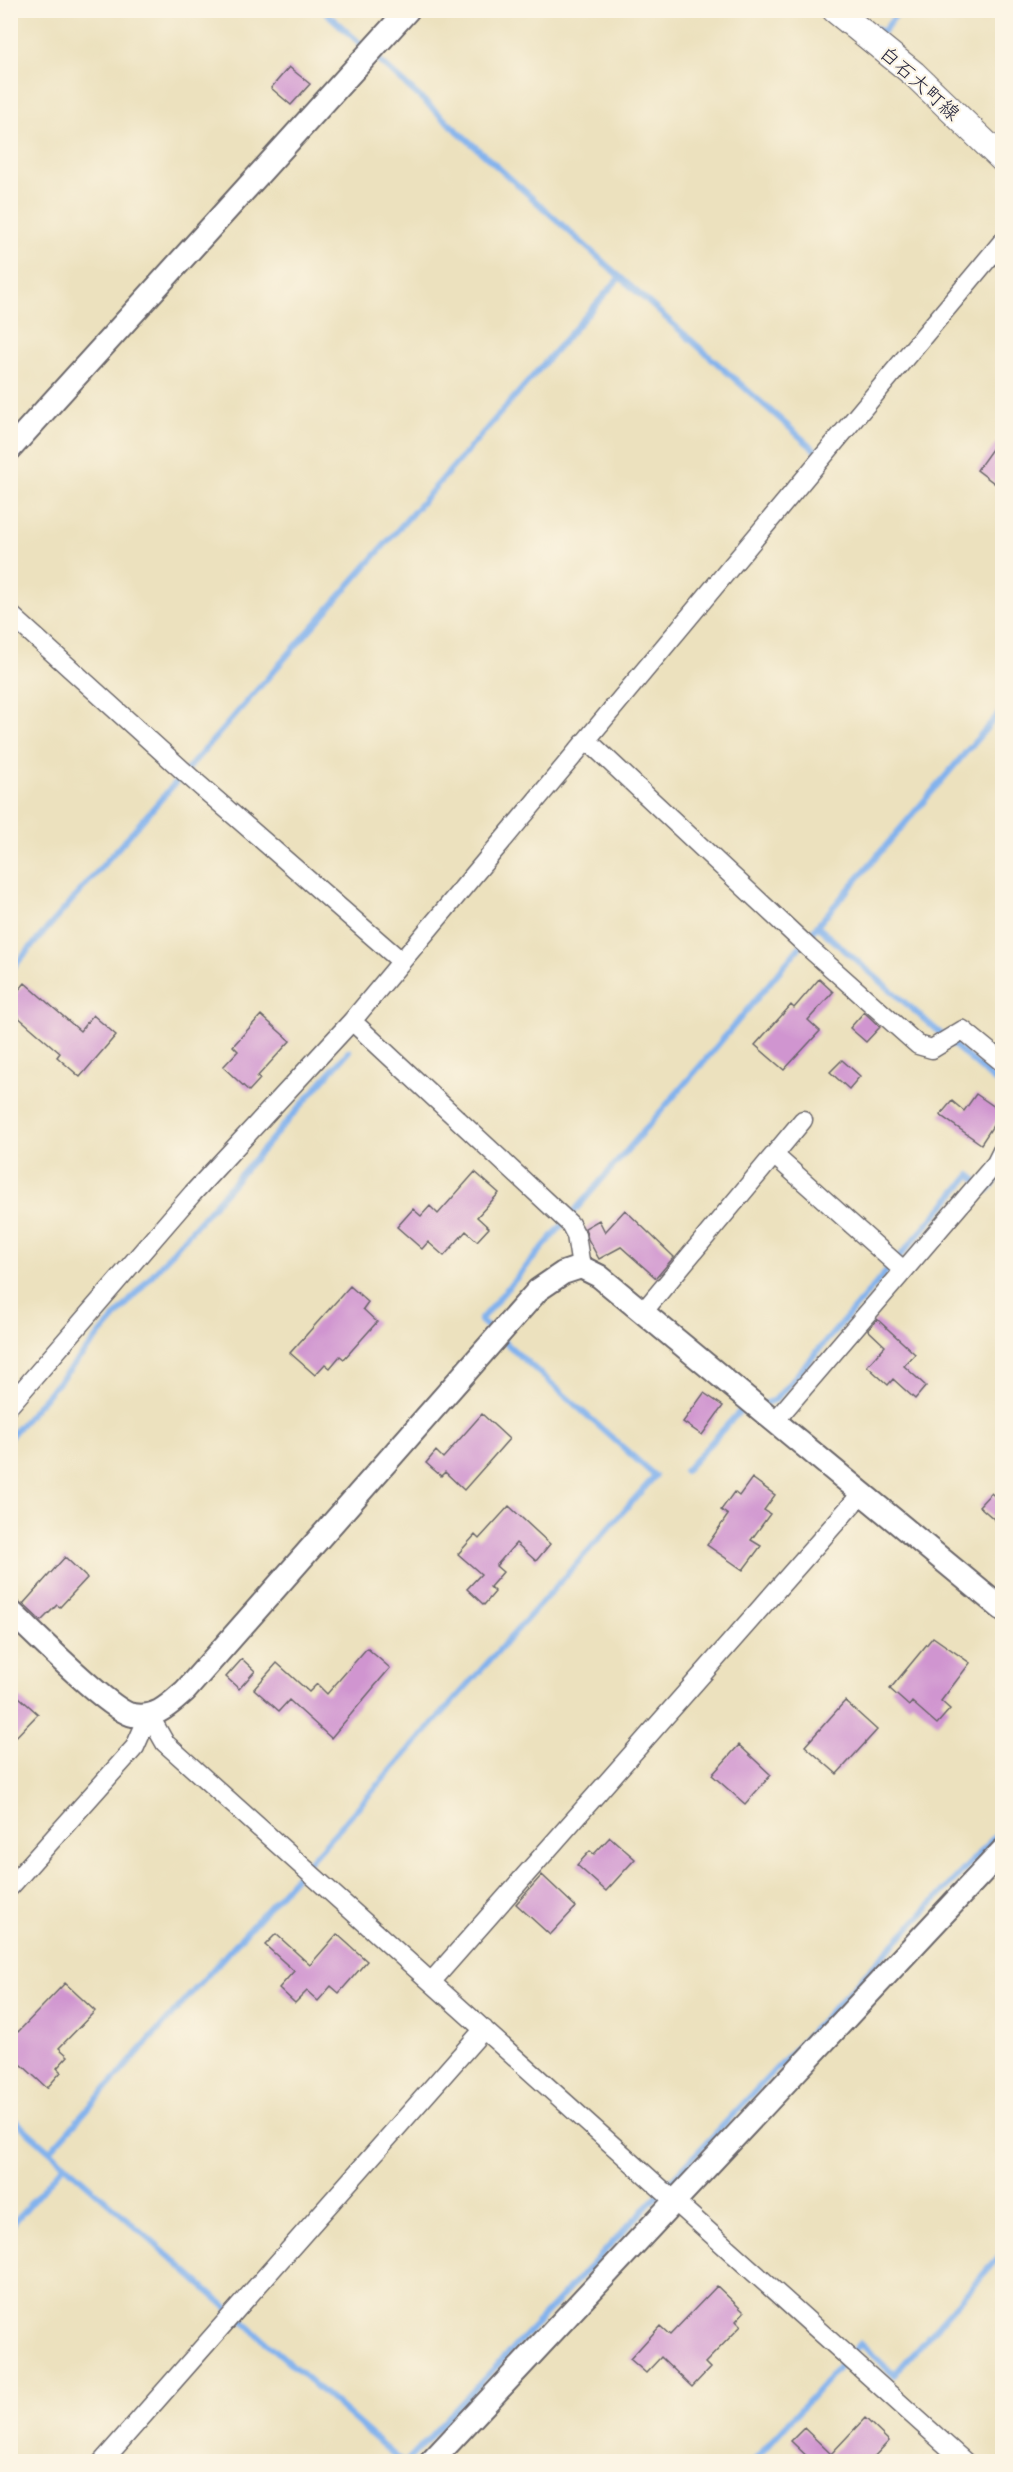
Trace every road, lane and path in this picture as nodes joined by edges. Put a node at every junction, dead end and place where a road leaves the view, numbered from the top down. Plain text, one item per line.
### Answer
1 (408, 10) edge
2 (835, 10) edge
3 (1002, 159) edge
4 (1002, 242) edge
5 (10, 449) edge
6 (10, 614) edge
7 (588, 740) junction
8 (401, 962) junction
9 (352, 1021) junction
10 (1002, 1062) edge
11 (802, 1120) dead end
12 (1002, 1151) edge
13 (774, 1155) junction
14 (897, 1264) junction
15 (581, 1268) junction
16 (643, 1312) junction
17 (10, 1405) edge
18 (763, 1411) junction
19 (862, 1493) junction
20 (1002, 1609) edge
21 (10, 1611) edge
22 (149, 1715) junction
23 (1002, 1851) edge
24 (10, 1887) edge
25 (432, 1982) junction
26 (484, 2028) junction
27 (668, 2193) junction
28 (102, 2462) edge
29 (431, 2462) edge
30 (965, 2462) edge

1 - 5 street
2 - 3 main road, 白石大町線
4 - 7 street
6 - 8 street
7 - 8 street
7 - 10 street
8 - 9 street
9 - 15 street
9 - 17 street
11 - 13 street
12 - 14 street
13 - 14 street
13 - 16 street
14 - 18 street
15 - 16 street
15 - 22 street
16 - 18 street
18 - 19 street
19 - 20 street
19 - 25 street
21 - 22 street
22 - 24 street
22 - 25 street
23 - 27 street
25 - 26 street
26 - 27 street
26 - 28 street
27 - 29 street
27 - 30 street

